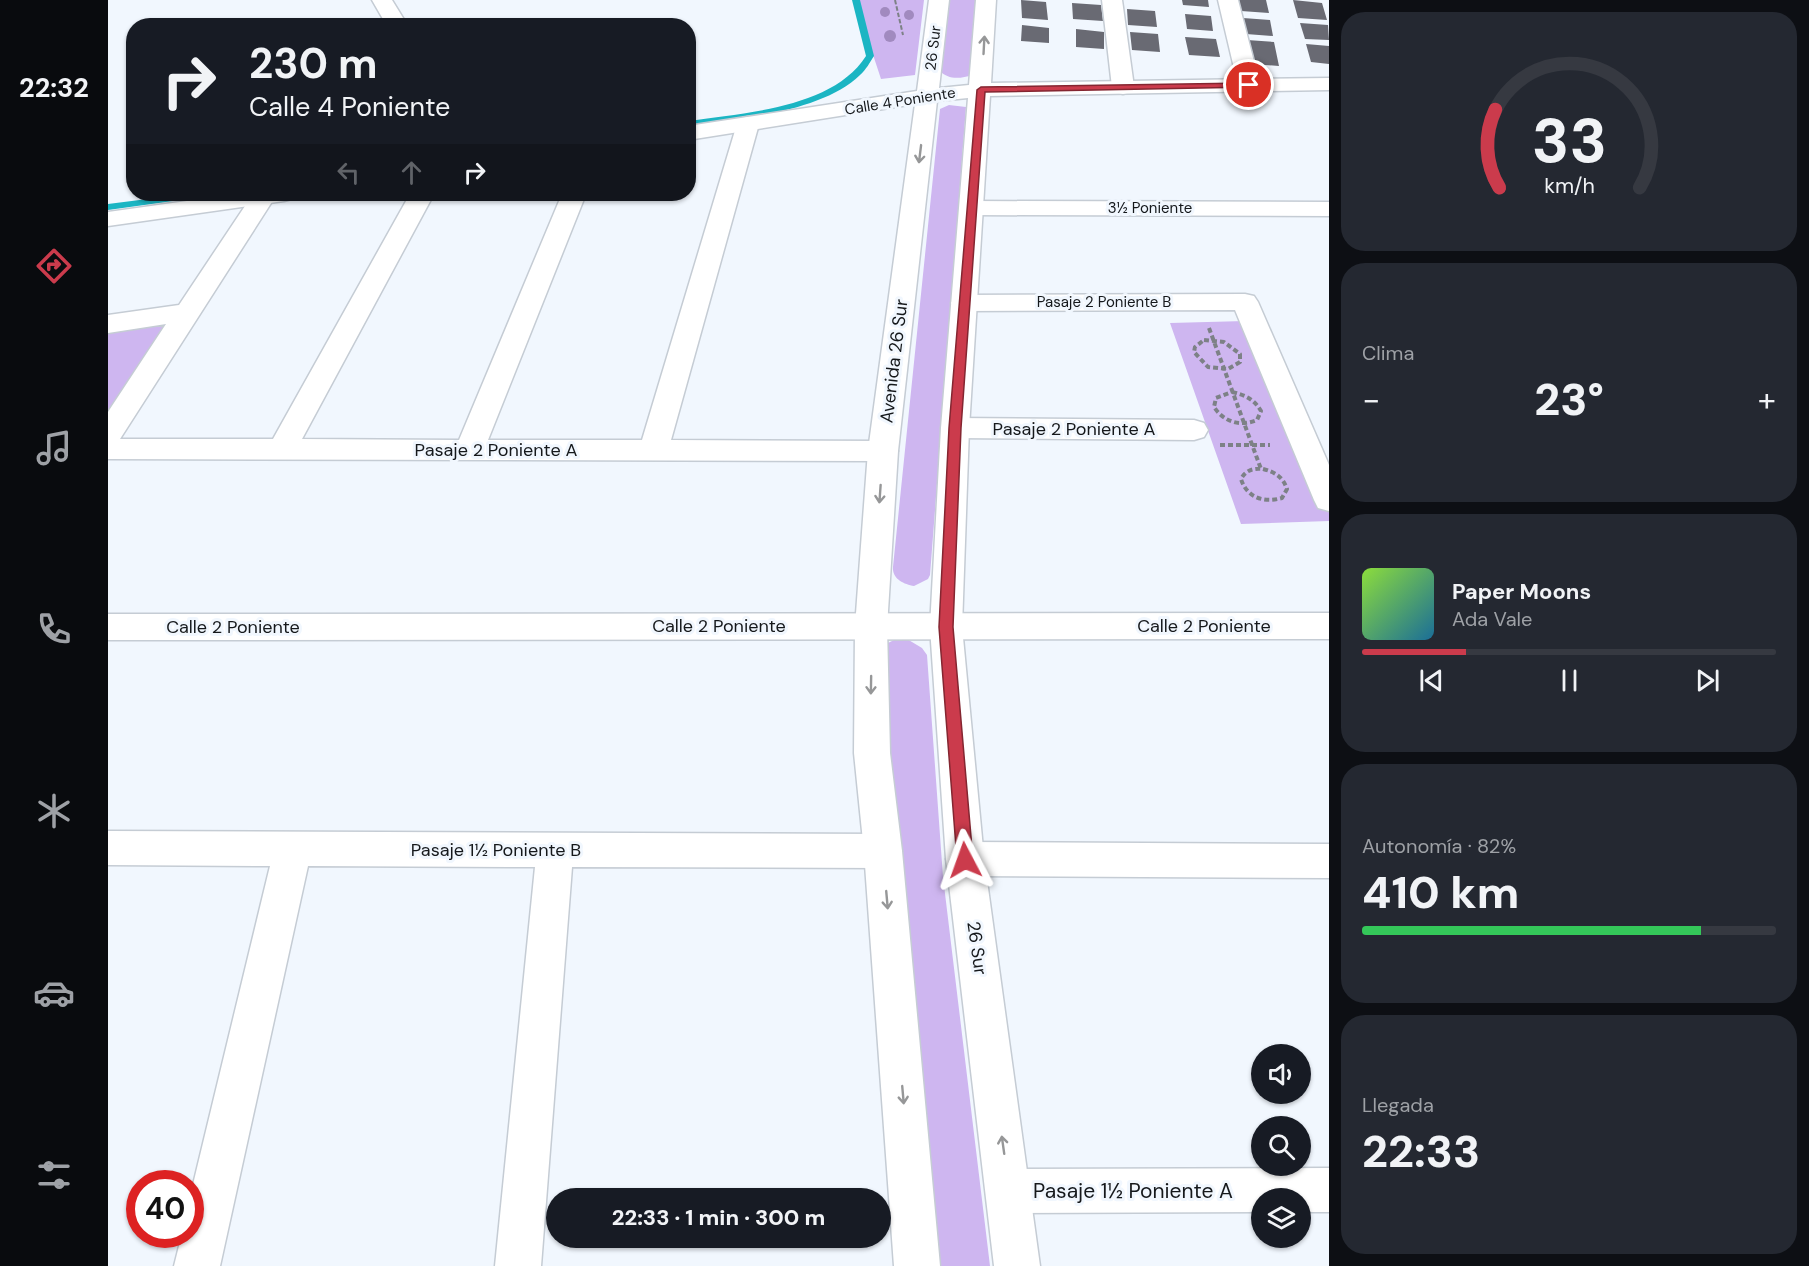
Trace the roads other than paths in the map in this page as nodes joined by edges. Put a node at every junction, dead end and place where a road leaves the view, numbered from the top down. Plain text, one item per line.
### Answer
1 (382, 0) edge
2 (939, 0) edge
3 (986, 0) edge
4 (1113, 0) edge
5 (1228, 0) edge
6 (393, 18) edge
7 (1329, 84) edge
8 (1249, 85) junction
9 (1123, 87) junction
10 (981, 90) junction
11 (927, 96) junction
12 (748, 124) junction
13 (696, 132) edge
14 (232, 201) edge
15 (269, 201) edge
16 (418, 201) edge
17 (571, 201) edge
18 (972, 208) junction
19 (1329, 209) edge
20 (108, 219) edge
21 (964, 303) junction
22 (189, 312) junction
23 (108, 324) edge
24 (955, 428) junction
25 (108, 434) edge
26 (1204, 437) road end
27 (108, 449) edge
28 (282, 450) junction
29 (469, 450) junction
30 (654, 450) junction
31 (883, 451) junction
32 (1329, 500) edge
33 (1329, 626) edge
34 (108, 627) edge
35 (871, 627) junction
36 (946, 627) junction
37 (108, 848) edge
38 (293, 848) junction
39 (555, 850) junction
40 (883, 850) junction
41 (965, 860) junction
42 (1329, 861) edge
43 (1329, 1190) edge
44 (1009, 1191) junction
45 (196, 1266) edge
46 (518, 1266) edge
47 (916, 1266) edge
48 (1017, 1266) edge

1 - 6 street
2 - 11 street, 26 Sur
10 -> 3 street
4 - 9 street
5 - 8 street
7 - 8 street, Calle 4 Poniente
8 - 9 street, Calle 4 Poniente
9 - 10 street, Calle 4 Poniente
10 - 11 street, Calle 4 Poniente
10 - 18 street, 26 Sur
11 - 12 street, Calle 4 Poniente
11 -> 31 street, Avenida 26 Sur
12 - 13 street, Calle 4 Poniente
12 - 30 street
14 - 20 street
15 - 22 street
16 - 28 street
17 - 29 street
18 - 19 street, 3½ Poniente
18 - 21 street, 26 Sur
21 - 24 street, 26 Sur
21 - 32 street, Pasaje 2 Poniente B
22 - 23 street
22 - 25 street
24 - 26 street, Pasaje 2 Poniente A
24 - 36 street, 26 Sur
27 - 28 street, Pasaje 2 Poniente A
28 - 29 street, Pasaje 2 Poniente A
29 - 30 street, Pasaje 2 Poniente A
30 - 31 street, Pasaje 2 Poniente A
31 -> 35 street, Avenida 26 Sur
33 - 36 street, Calle 2 Poniente
34 - 35 street, Calle 2 Poniente
35 - 36 street, Calle 2 Poniente
35 -> 40 street
36 - 41 street, 26 Sur
37 - 38 street, Pasaje 1½ Poniente B
38 - 39 street, Pasaje 1½ Poniente B
38 - 45 street
39 - 40 street, Pasaje 1½ Poniente B
39 - 46 street
40 -> 47 street
41 - 42 street
44 -> 41 street, 26 Sur
43 - 44 street, Pasaje 1½ Poniente A
44 - 48 street, 26 Sur

